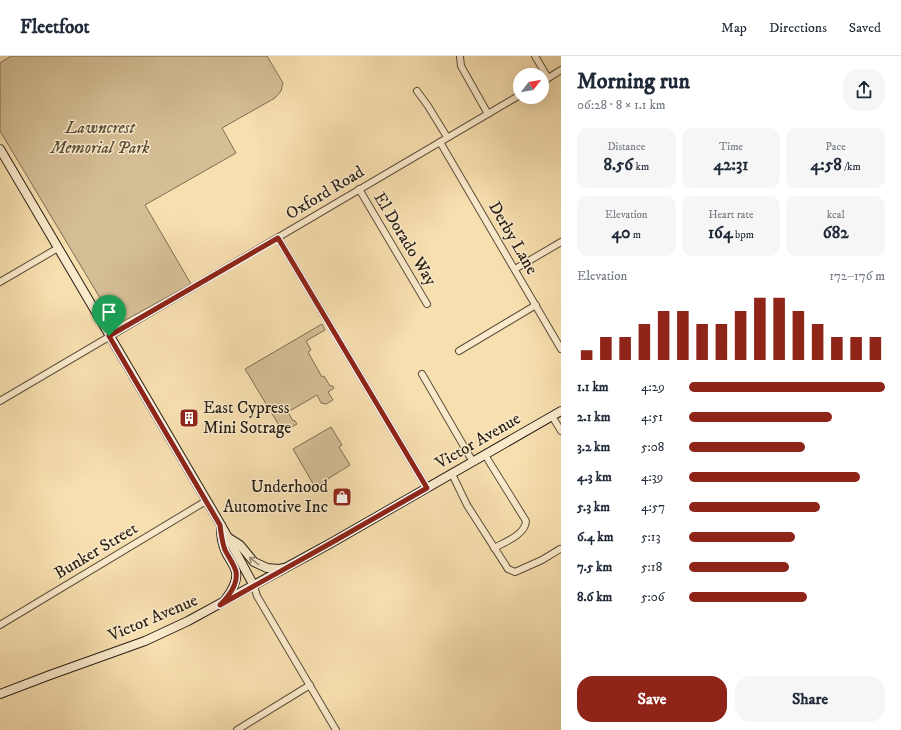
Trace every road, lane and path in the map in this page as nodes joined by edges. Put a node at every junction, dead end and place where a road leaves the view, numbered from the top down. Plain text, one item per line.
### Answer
1 (535, 56) edge
2 (460, 57) edge
3 (542, 68) edge
4 (561, 70) edge
5 (549, 77) edge
6 (417, 91) dead end
7 (513, 99) edge
8 (488, 114) junction
9 (447, 137) junction
10 (440, 142) junction
11 (0, 149) edge
12 (359, 189) junction
13 (278, 238) junction
14 (561, 242) edge
15 (58, 248) junction
16 (515, 269) junction
17 (0, 282) edge
18 (427, 304) dead end
19 (536, 305) junction
20 (109, 336) junction
21 (561, 349) edge
22 (459, 351) dead end
23 (422, 374) dead end
24 (0, 401) edge
25 (561, 411) edge
26 (552, 416) junction
27 (561, 431) edge
28 (485, 455) junction
29 (473, 462) junction
30 (452, 474) junction
31 (427, 488) junction
32 (206, 501) junction
33 (220, 525) junction
34 (227, 536) junction
35 (494, 548) junction
36 (560, 549) dead end
37 (289, 567) junction
38 (254, 586) junction
39 (220, 605) junction
40 (0, 625) edge
41 (310, 685) junction
42 (0, 694) edge
43 (237, 730) edge
44 (336, 730) edge

1 - 3 street
2 - 8 street
4 - 5 street
6 - 9 street
7 - 8 street, Oxford Road
8 - 9 street, Oxford Road
9 - 10 street, Oxford Road
10 - 12 street, Oxford Road
10 - 16 street, Derby Lane
11 - 15 main road
12 - 13 street, Oxford Road
12 - 18 street, El Dorado Way
13 - 20 street, Oxford Road
13 - 31 street
14 - 16 street
15 - 17 street
15 - 20 main road
16 - 19 street, Derby Lane
19 - 21 street, Derby Lane
19 - 22 street
20 - 24 street, Oxford Road
20 - 32 main road
23 - 29 street
25 - 26 main road, Victor Avenue
26 - 27 street
26 - 28 main road, Victor Avenue
28 - 29 main road, Victor Avenue
28 - 35 street
29 - 30 main road, Victor Avenue
30 - 31 main road, Victor Avenue
30 - 35 street
31 - 37 main road, Victor Avenue
32 - 33 main road
32 - 40 street, Bunker Street
33 - 34 main road
33 - 39 main road
37 -> 34 main road
34 - 38 main road
35 - 36 street
37 - 38 main road, Victor Avenue
38 - 39 main road, Victor Avenue
38 - 41 street
39 - 42 main road, Victor Avenue
41 - 43 street
41 - 44 street

